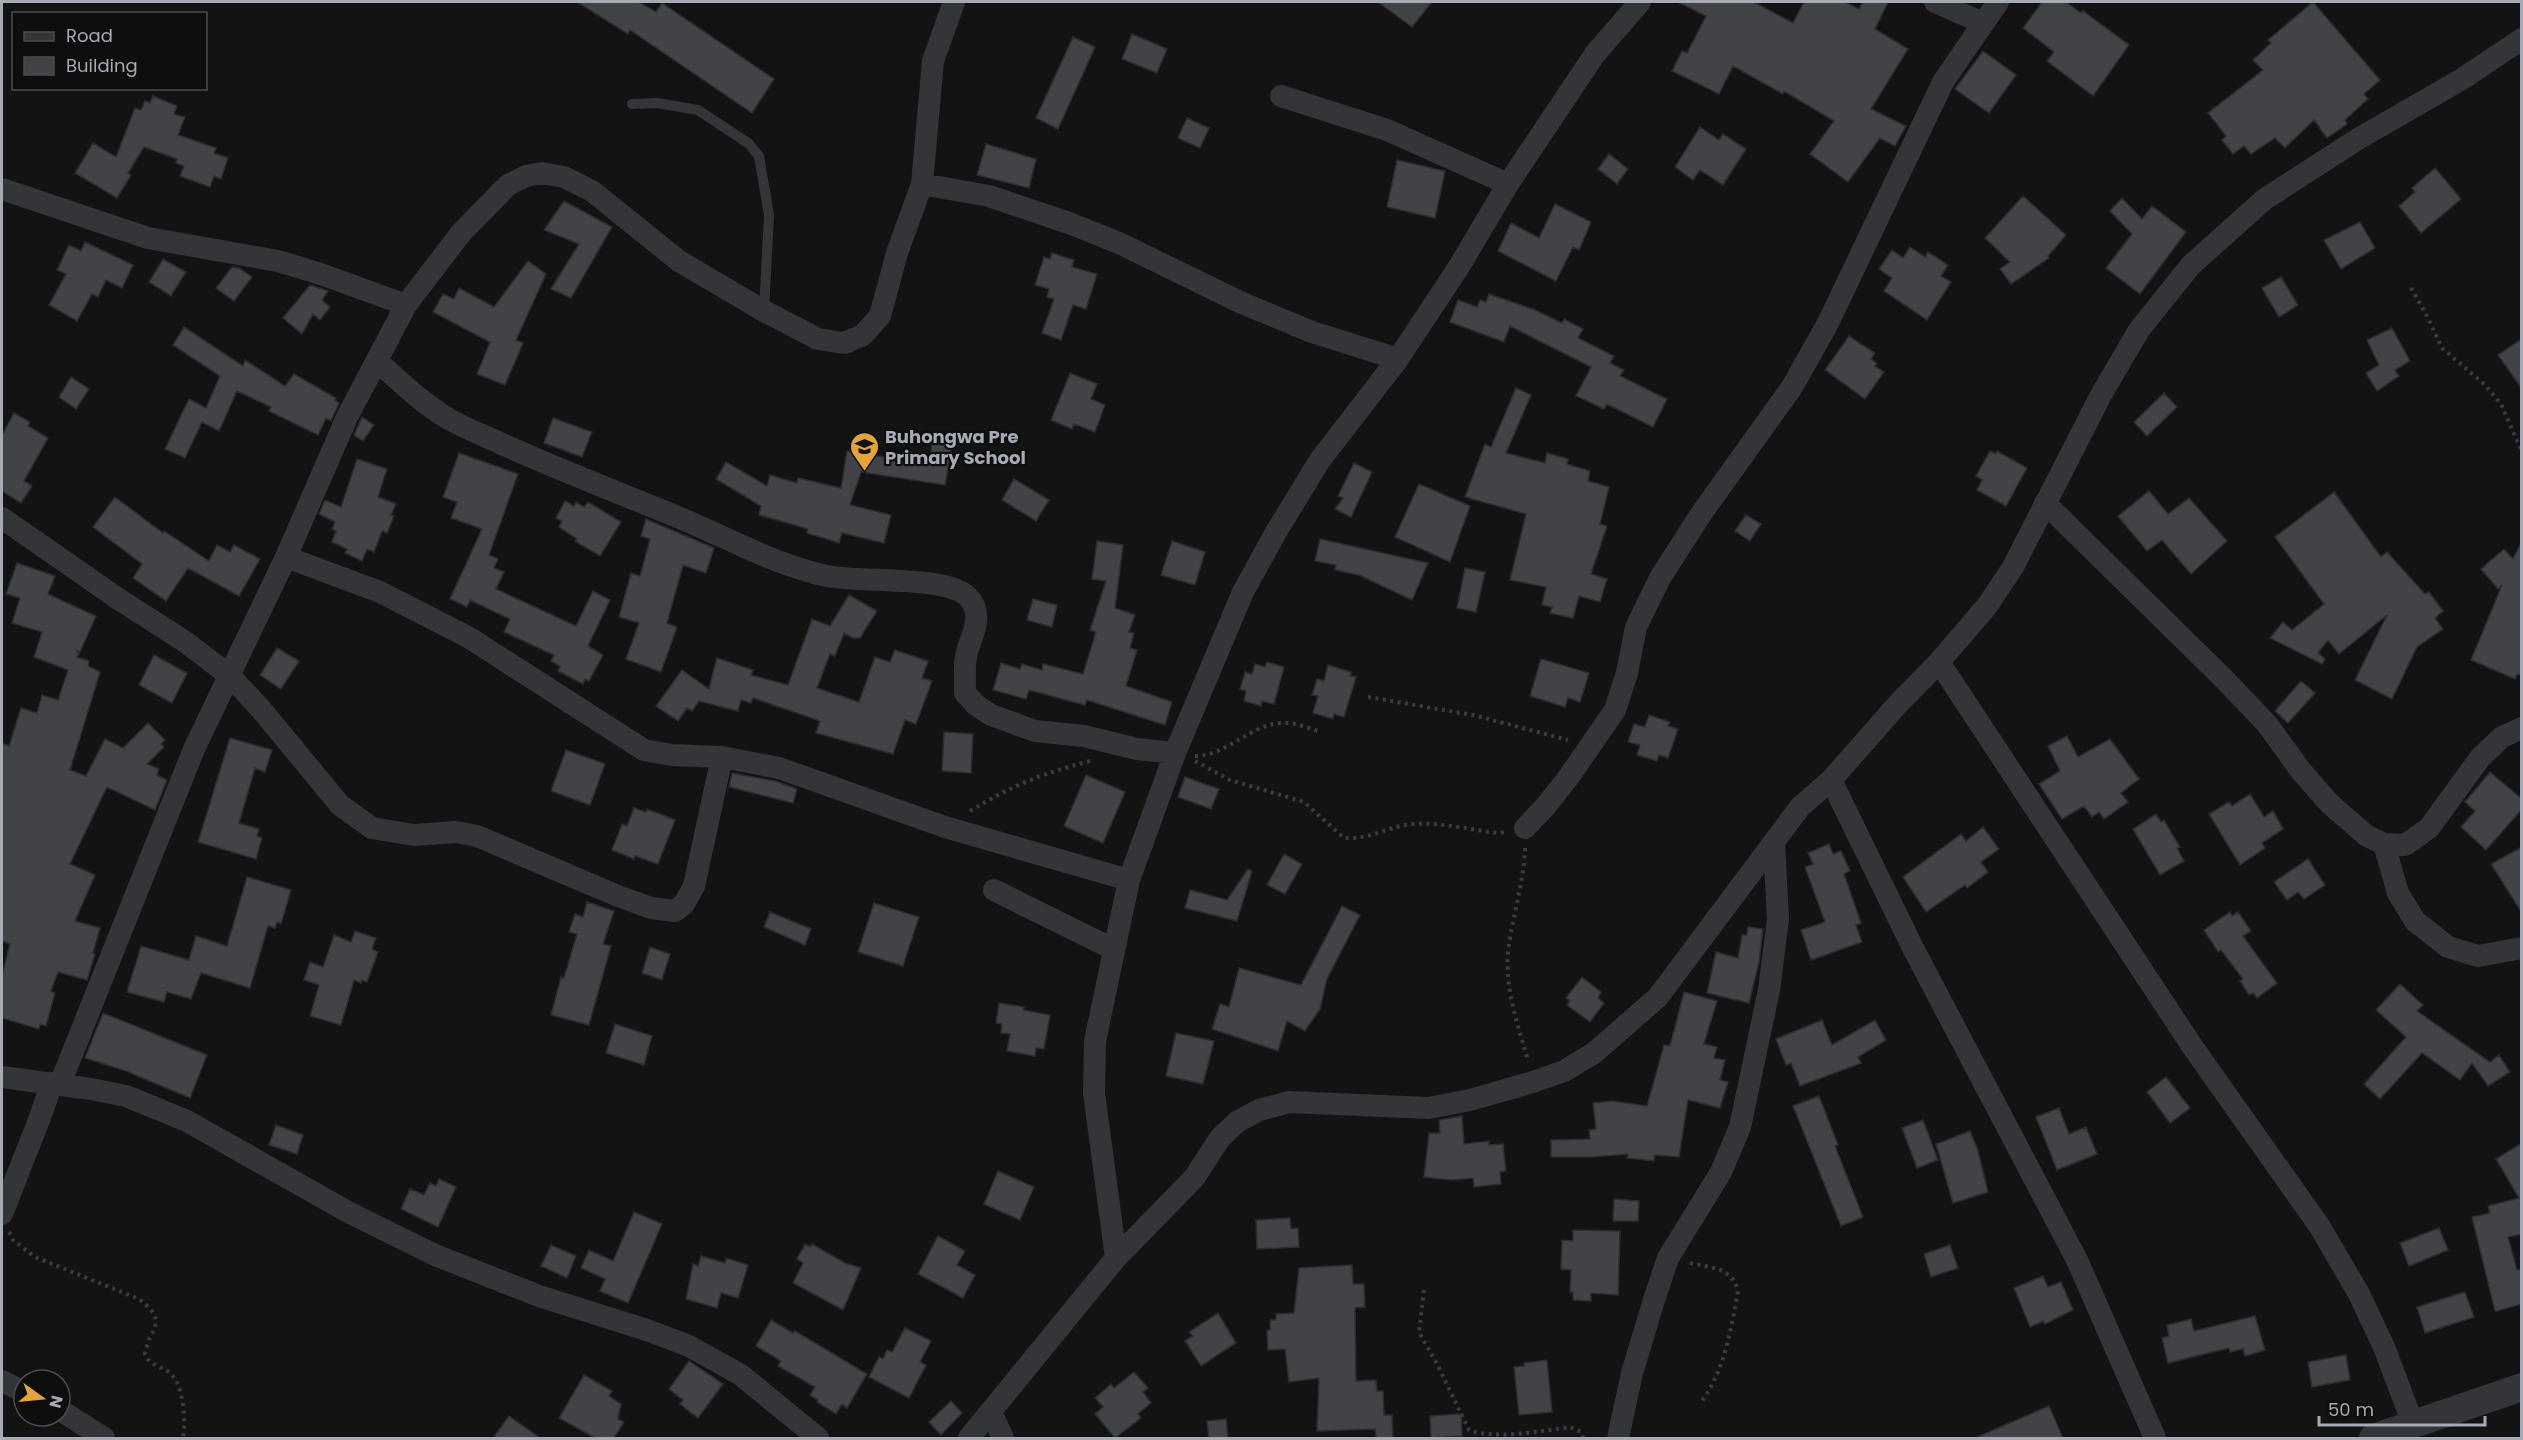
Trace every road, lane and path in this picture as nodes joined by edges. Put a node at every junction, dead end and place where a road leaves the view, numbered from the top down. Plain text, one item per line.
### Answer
1 (954, 2) edge
2 (1640, 2) edge
3 (1935, 2) edge
4 (1998, 2) edge
5 (1983, 23) junction
6 (2519, 46) edge
7 (1281, 96) dead end
8 (632, 104) dead end
9 (922, 184) junction
10 (1508, 184) junction
11 (2, 189) edge
12 (2411, 288) dead end
13 (406, 305) junction
14 (764, 311) junction
15 (1398, 359) junction
16 (377, 361) junction
17 (2522, 452) edge
18 (2045, 503) junction
19 (2, 518) edge
20 (286, 557) junction
21 (1939, 662) junction
22 (229, 675) junction
23 (1368, 697) dead end
24 (2522, 728) edge
25 (1318, 731) dead end
26 (1592, 747) junction
27 (1175, 753) junction
28 (722, 757) junction
29 (1095, 760) dead end
30 (1831, 780) junction
31 (945, 826) junction
32 (1525, 828) junction
33 (1774, 843) junction
34 (2384, 844) junction
35 (1129, 880) junction
36 (994, 890) dead end
37 (2522, 948) edge
38 (1113, 949) junction
39 (2, 1077) edge
40 (1533, 1082) junction
41 (56, 1084) junction
42 (3, 1220) edge
43 (1116, 1258) junction
44 (1668, 1258) junction
45 (1424, 1290) dead end
46 (2522, 1387) edge
47 (1702, 1401) dead end
48 (991, 1412) junction
49 (72, 1418) edge
50 (2414, 1424) junction
51 (104, 1438) edge
52 (183, 1438) edge
53 (818, 1438) edge
54 (969, 1438) edge
55 (1003, 1438) edge
56 (1583, 1438) edge
57 (1618, 1438) edge
58 (2155, 1438) edge
59 (2373, 1438) edge

1 - 9 street
2 - 10 street
3 - 5 street
4 - 5 street
5 - 26 street
6 - 18 street
7 - 10 street
8 - 14 lane
9 - 14 street
9 - 15 street
10 - 15 street
11 - 13 street
12 - 17 path
13 - 14 street
13 - 16 street
15 - 27 street
16 - 20 street
16 - 27 street
18 - 21 street
18 - 34 street
19 - 22 street
20 - 22 street
20 - 28 street
21 - 30 street
21 - 50 street
22 - 28 street
22 - 41 street
23 - 26 path
24 - 34 street
25 - 32 path
26 - 32 street
27 - 35 street
28 - 31 street
29 - 31 path
30 - 33 street
30 - 58 street
31 - 35 street
32 - 40 path
33 - 40 street
33 - 44 street
34 - 37 street
35 - 38 street
36 - 38 street
38 - 43 street
39 - 41 street
40 - 43 street
41 - 42 street
41 - 53 street
42 - 52 path
43 - 48 street
44 - 47 path
44 - 57 street
45 - 56 path
46 - 50 street
48 - 54 street
48 - 55 street
49 - 51 street
50 - 59 street

